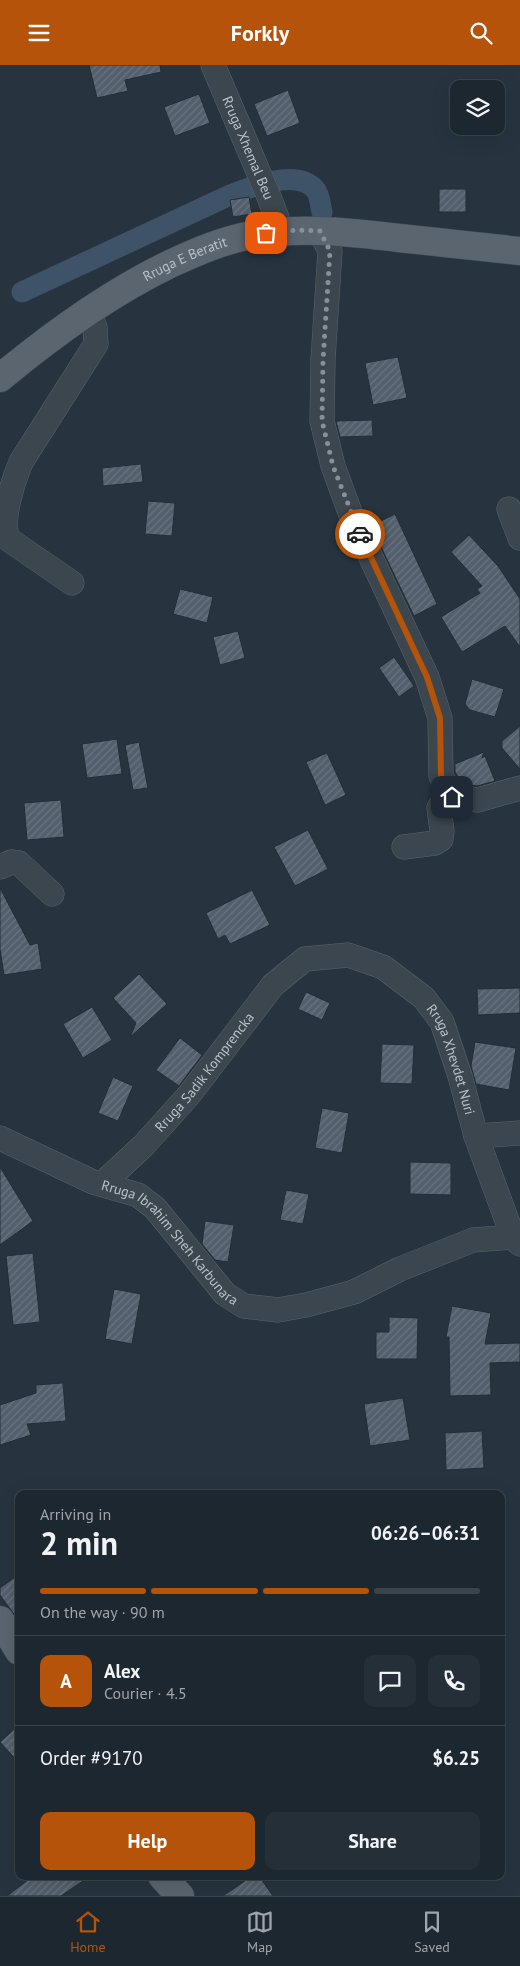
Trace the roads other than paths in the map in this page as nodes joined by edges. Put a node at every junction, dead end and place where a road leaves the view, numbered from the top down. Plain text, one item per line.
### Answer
1 (212, 65) edge
2 (320, 231) junction
3 (280, 232) junction
4 (520, 251) edge
5 (87, 310) junction
6 (0, 378) edge
7 (509, 509) dead end
8 (520, 538) edge
9 (72, 583) dead end
10 (520, 788) edge
11 (452, 797) junction
12 (404, 847) dead end
13 (0, 867) edge
14 (52, 894) dead end
15 (305, 959) joint
16 (520, 1133) edge
17 (476, 1136) junction
18 (0, 1138) edge
19 (102, 1185) junction
20 (517, 1241) edge
21 (0, 1620) edge
22 (15, 1644) edge
23 (166, 1880) edge
24 (180, 1896) edge

1 - 3 street, Rruga Xhemal Beu
2 - 3 main road, Rruga E Beratit
2 - 4 main road, Rruga E Beratit
2 - 11 street
3 - 5 main road, Rruga E Beratit
5 - 6 main road, Rruga E Beratit
5 - 9 street
7 - 8 street
10 - 11 street
11 - 12 street
13 - 14 street
15 - 17 street, Rruga Xhevdet Nuri
15 - 19 street, Rruga Sadik Komprencka
16 - 17 street
17 - 20 street, Rruga Xhevdet Nuri
18 - 19 street, Rruga Ibrahim Sheh Karbunara
19 - 20 street, Rruga Ibrahim Sheh Karbunara
21 - 22 main road
23 - 24 main road

